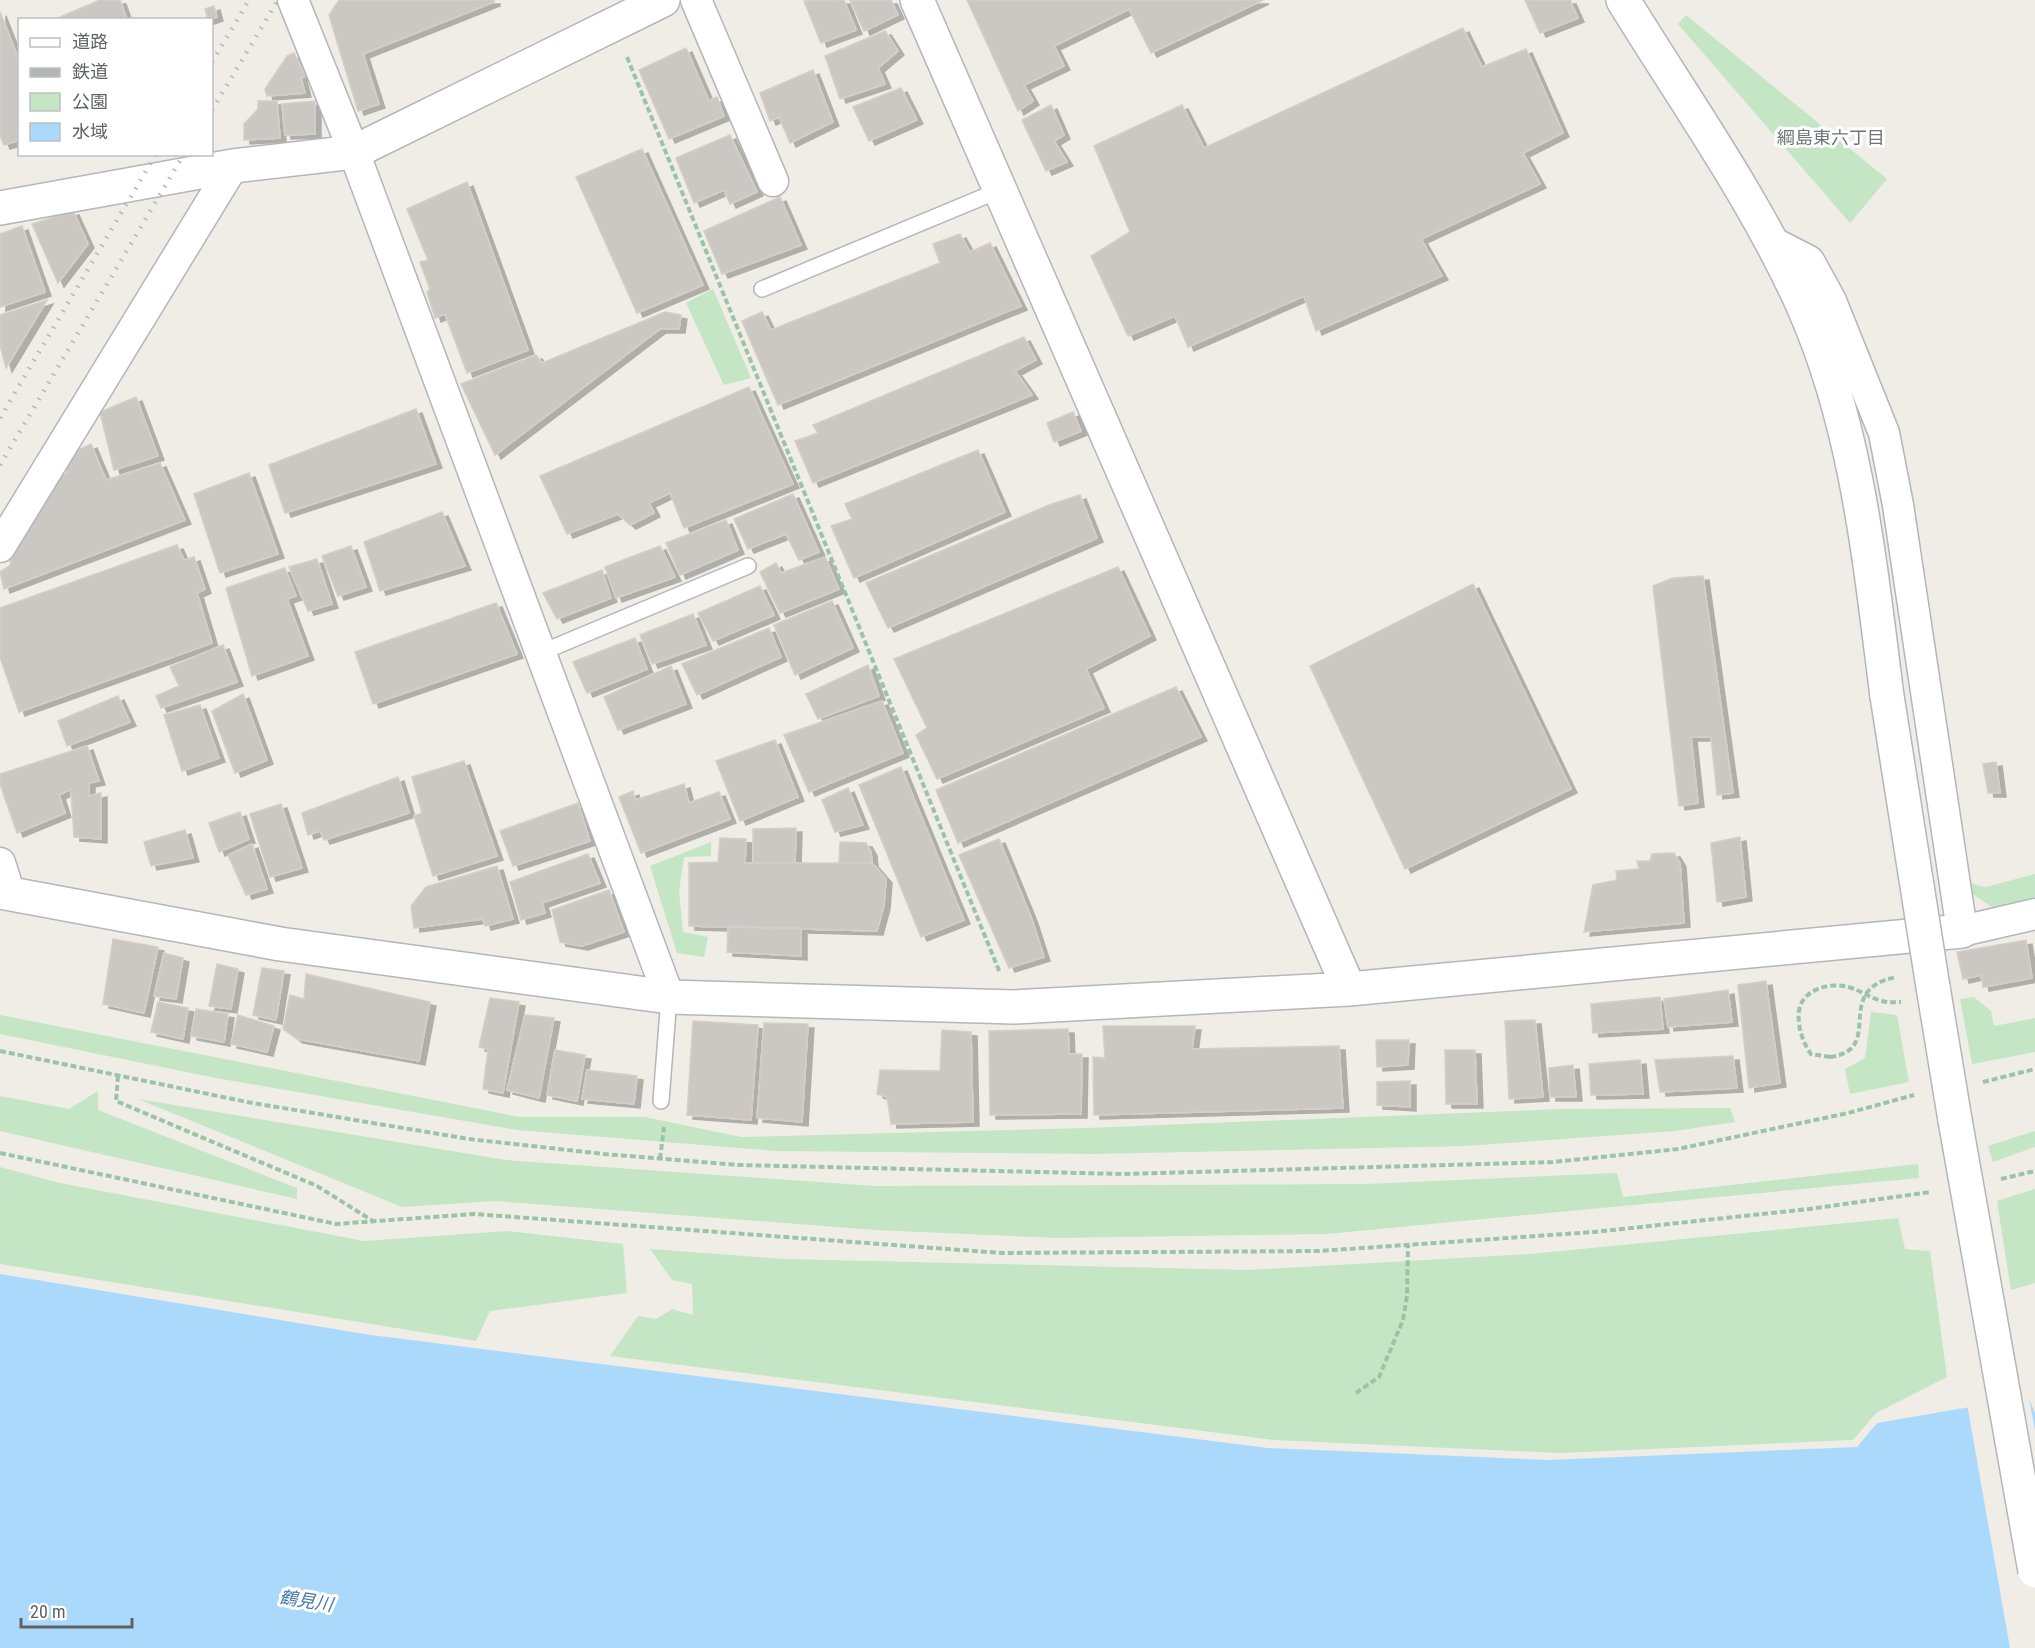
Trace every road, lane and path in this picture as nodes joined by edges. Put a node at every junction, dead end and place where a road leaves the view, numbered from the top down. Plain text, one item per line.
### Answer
1 (318, 0) edge
2 (663, 0) edge
3 (696, 0) edge
4 (917, 0) edge
5 (1623, 0) edge
6 (298, 13) edge
7 (613, 23) junction
8 (354, 152) junction
9 (233, 166) junction
10 (773, 181) dead end
11 (1000, 190) junction
12 (0, 208) edge
13 (1772, 242) junction
14 (762, 289) dead end
15 (0, 547) edge
16 (748, 566) dead end
17 (540, 652) junction
18 (0, 863) edge
19 (5, 893) edge
20 (2035, 914) edge
21 (1962, 931) junction
22 (1902, 976) dead end
23 (1349, 989) junction
24 (669, 997) junction
25 (1901, 1002) dead end
26 (1014, 1007) junction
27 (0, 1051) edge
28 (2035, 1069) edge
29 (118, 1076) junction
30 (1981, 1083) dead end
31 (1924, 1092) dead end
32 (661, 1101) dead end
33 (665, 1120) dead end
34 (0, 1153) edge
35 (660, 1159) junction
36 (2035, 1171) edge
37 (1992, 1181) dead end
38 (1936, 1191) dead end
39 (374, 1221) junction
40 (1408, 1245) junction
41 (1356, 1394) dead end
42 (2035, 1571) edge

1 - 6 street
2 - 7 street
3 - 10 street
4 - 11 street
5 - 13 street
6 - 8 street
7 - 8 street
7 - 26 path
8 - 9 street
8 - 17 street
9 - 12 street
9 - 15 street
11 - 14 lane
11 - 23 street
13 - 21 street
13 - 42 street, bridge
16 - 17 lane
17 - 24 street
18 - 19 street
19 - 24 street
20 - 21 street
21 - 23 street
22 - 25 path, bridge
23 - 26 street
24 - 26 street
24 - 32 lane
27 - 29 path
28 - 30 path
29 - 35 path
29 - 39 path
31 - 35 path
33 - 35 path
34 - 39 path
36 - 37 path
38 - 40 path
39 - 40 path
40 - 41 path

